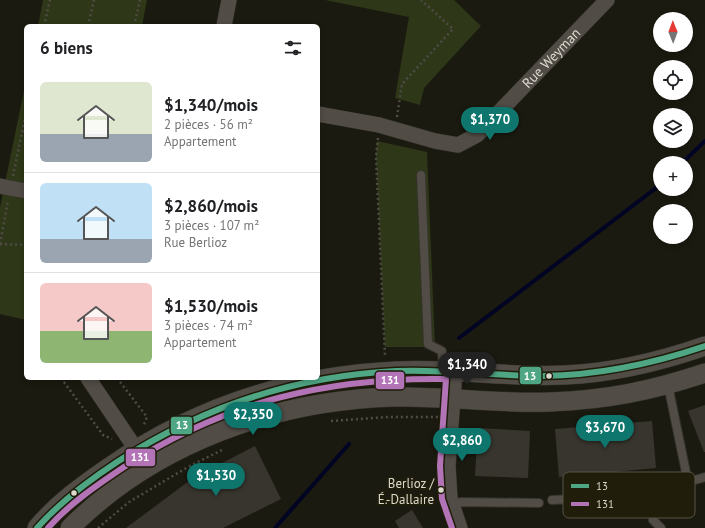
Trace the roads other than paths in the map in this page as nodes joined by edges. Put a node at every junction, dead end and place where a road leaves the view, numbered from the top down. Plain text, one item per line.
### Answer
1 (229, 0) edge
2 (607, 0) edge
3 (224, 24) edge
4 (320, 114) edge
5 (421, 175) dead end
6 (0, 186) edge
7 (24, 191) edge
8 (705, 346) edge
9 (449, 371) junction
10 (705, 373) edge
11 (320, 379) edge
12 (89, 380) edge
13 (316, 380) edge
14 (668, 385) junction
15 (452, 398) junction
16 (136, 448) junction
17 (148, 467) junction
18 (686, 472) edge
19 (705, 477) edge
20 (695, 480) edge
21 (552, 500) dead end
22 (563, 500) edge
23 (539, 503) dead end
24 (452, 505) junction
25 (653, 520) dead end
26 (37, 528) edge
27 (70, 528) edge
28 (460, 528) edge
29 (661, 528) edge

1 - 3 street
2 - 4 street, Rue Weyman
5 - 9 lane
6 - 7 street
8 - 9 street
9 - 11 street
9 - 15 street
10 - 14 street
12 - 16 street
13 - 16 street
14 - 15 street
14 - 18 lane
15 - 17 street
15 - 24 street
16 - 17 street
16 - 26 street
17 - 27 street
19 - 20 lane
21 - 22 lane
23 - 24 lane
24 - 28 street
25 - 29 lane

